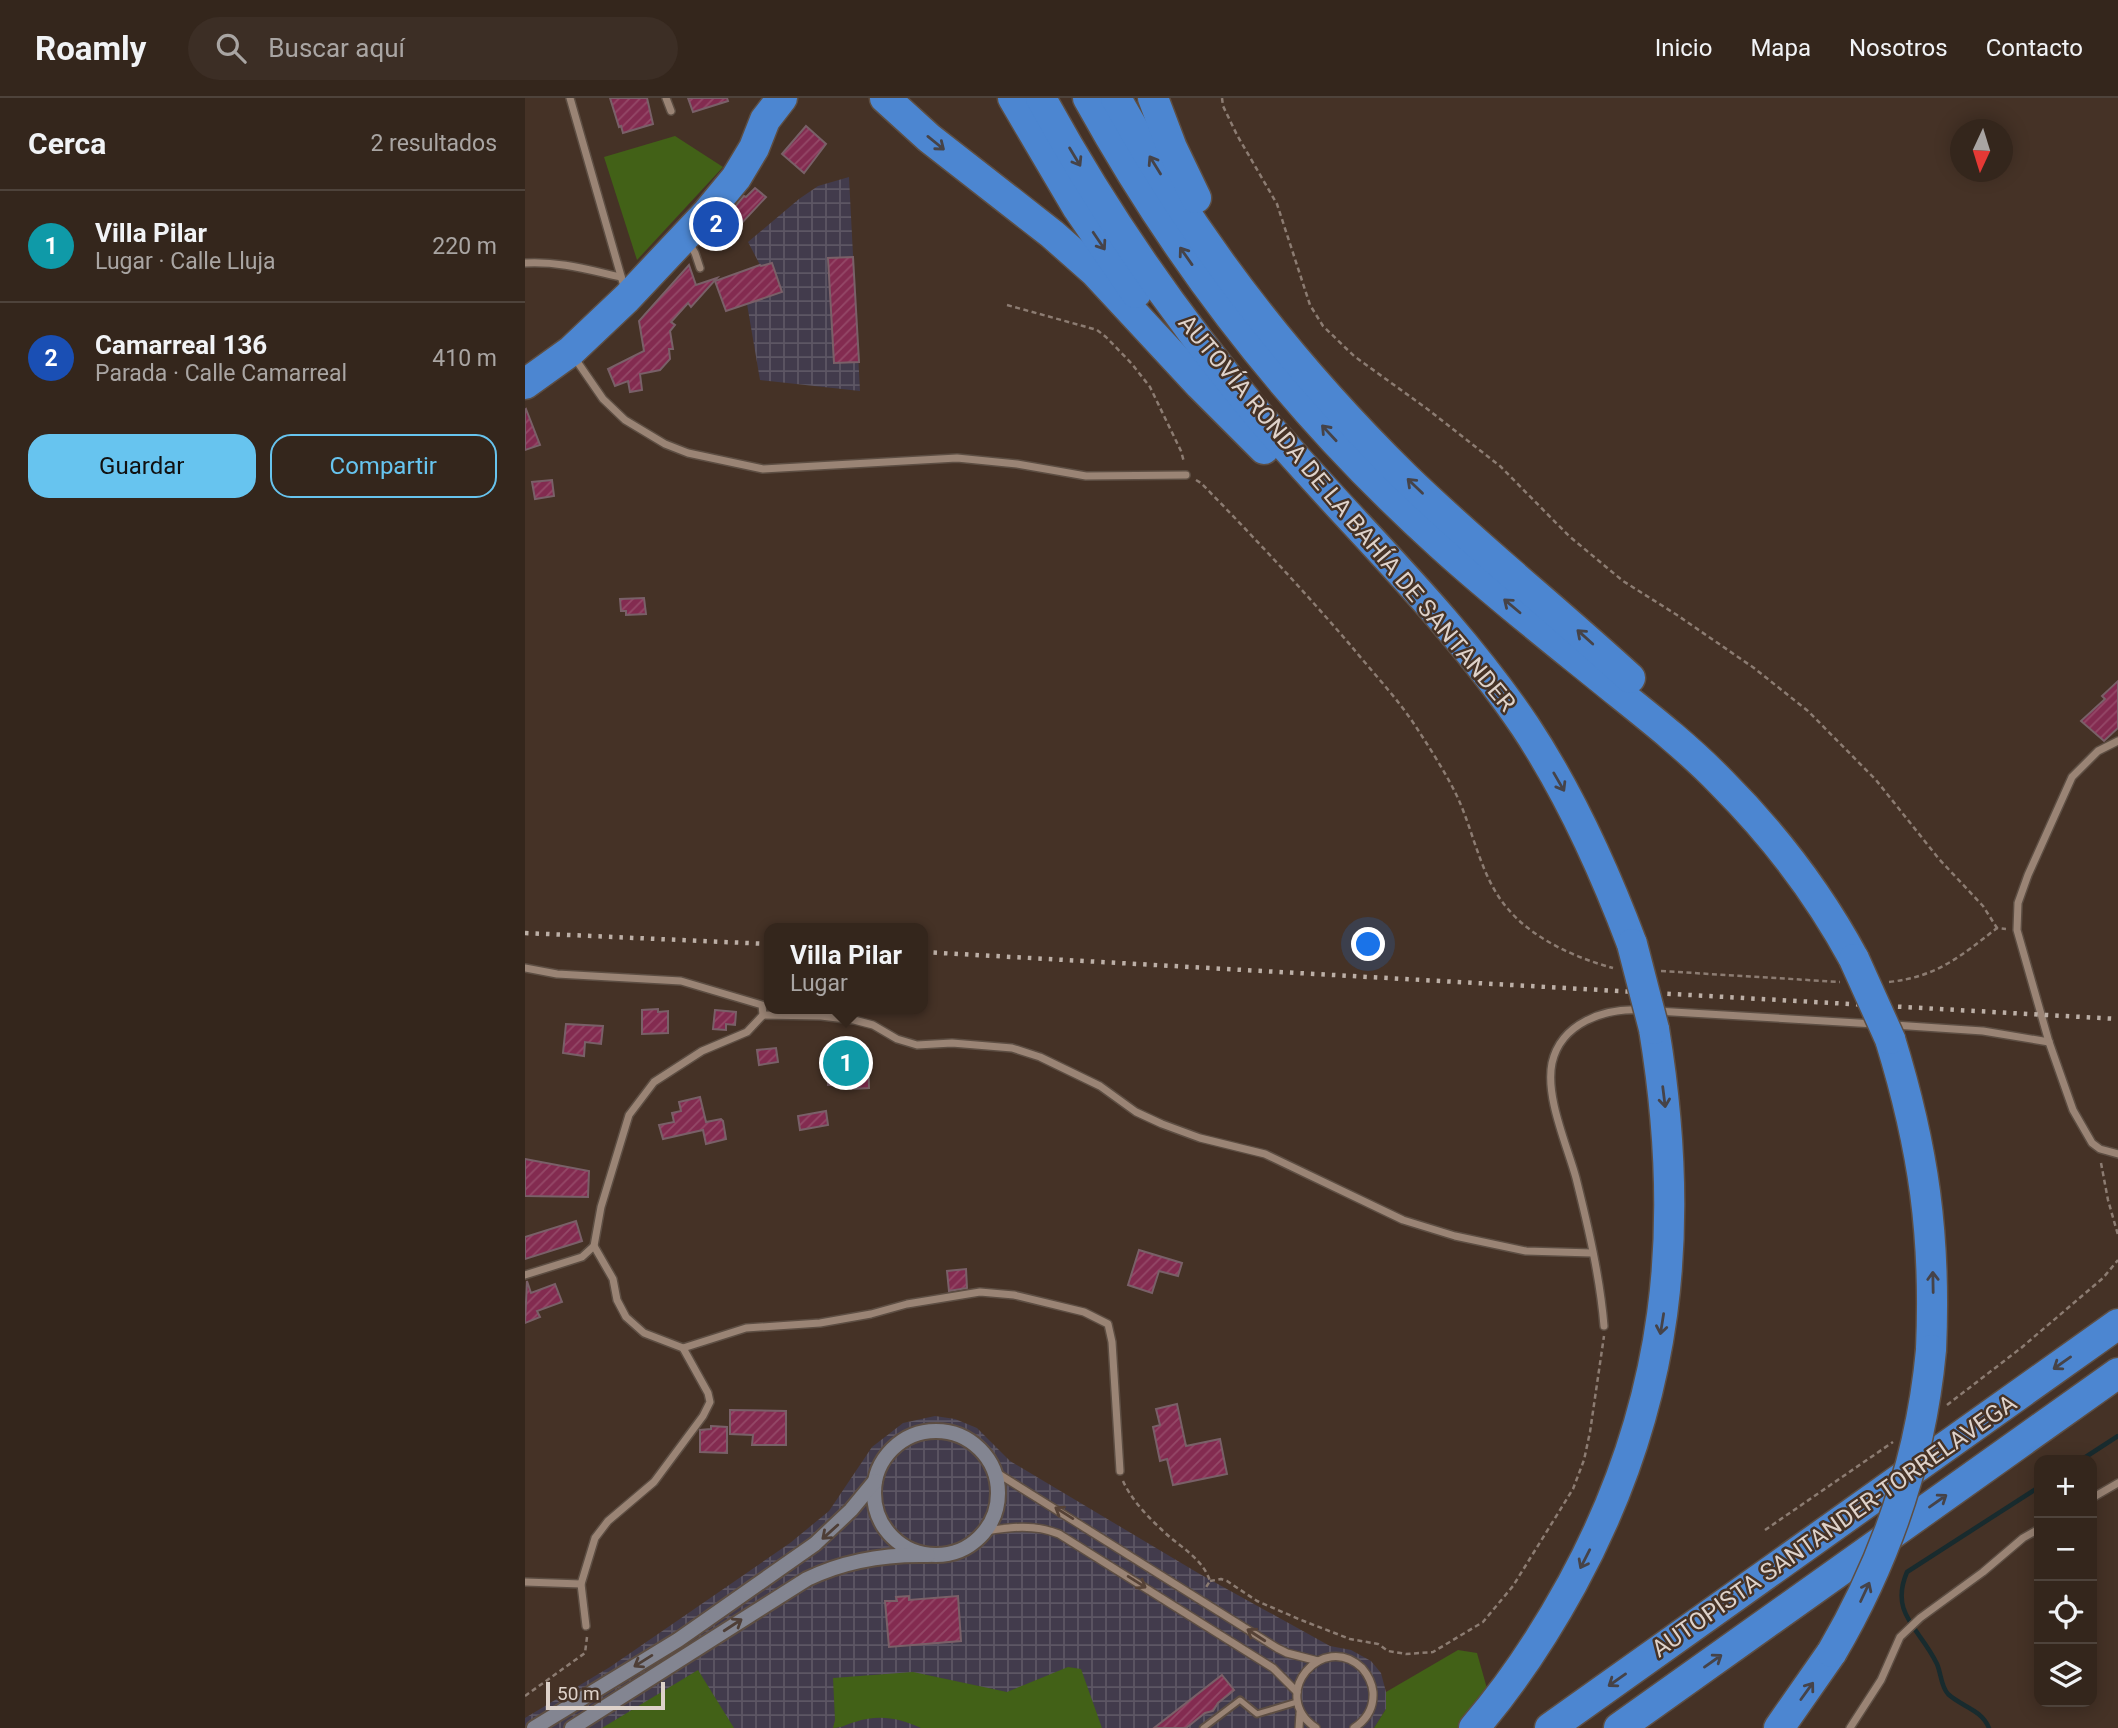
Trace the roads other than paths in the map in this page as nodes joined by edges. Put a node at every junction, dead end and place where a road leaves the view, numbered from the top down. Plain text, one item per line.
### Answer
1 (570, 98) edge
2 (666, 98) edge
3 (885, 98) edge
4 (1013, 98) edge
5 (1041, 98) edge
6 (1087, 98) edge
7 (1116, 98) edge
8 (1153, 98) edge
9 (771, 105) edge
10 (671, 111) dead end
11 (684, 238) junction
12 (525, 263) edge
13 (700, 268) dead end
14 (624, 287) junction
15 (1280, 340) junction
16 (571, 351) junction
17 (525, 384) edge
18 (1258, 443) junction
19 (1186, 475) road end
20 (1524, 724) junction
21 (2118, 741) edge
22 (1823, 908) junction
23 (525, 968) edge
24 (763, 1015) junction
25 (2049, 1042) junction
26 (2118, 1154) edge
27 (594, 1246) junction
28 (1592, 1253) junction
29 (525, 1275) edge
30 (2118, 1324) edge
31 (1604, 1326) road end
32 (683, 1348) junction
33 (2118, 1373) edge
34 (995, 1471) junction
35 (1120, 1471) road end
36 (875, 1481) junction
37 (2118, 1483) edge
38 (2097, 1495) edge
39 (986, 1531) junction
40 (2034, 1532) edge
41 (929, 1555) junction
42 (525, 1582) edge
43 (581, 1584) junction
44 (586, 1626) road end
45 (1318, 1661) junction
46 (1297, 1692) junction
47 (1297, 1702) junction
48 (1300, 1712) junction
49 (534, 1728) edge
50 (572, 1728) edge
51 (1203, 1728) edge
52 (1299, 1728) edge
53 (1316, 1728) edge
54 (1353, 1728) edge
55 (1474, 1728) edge
56 (1550, 1728) edge
57 (1619, 1728) edge
58 (1779, 1728) edge
59 (1850, 1728) edge

1 - 14 street
2 - 10 street
3 -> 18 highway
4 -> 18 highway
5 -> 20 highway, AUTOVÍA RONDA DE LA BAHÍA DE SANTANDER
22 -> 6 highway, AUTOVÍA RONDA DE LA BAHÍA DE SANTANDER
15 -> 7 highway
8 - 15 highway
9 - 11 highway
11 - 13 street
11 - 14 highway
12 - 14 street
14 - 16 highway
22 -> 15 highway
16 - 17 highway
16 - 19 street
18 - 20 highway
20 -> 55 highway, AUTOVÍA RONDA DE LA BAHÍA DE SANTANDER, bridge
21 - 25 street
58 -> 22 highway, AUTOVÍA RONDA DE LA BAHÍA DE SANTANDER, bridge
23 - 24 street
24 - 27 street
24 - 28 street
25 - 26 street
25 - 28 street
27 - 29 street
27 - 32 street
28 - 31 street
30 -> 56 highway, AUTOPISTA SANTANDER-TORRELAVEGA
32 - 35 street
32 - 43 street
57 -> 33 highway, AUTOPISTA SANTANDER-TORRELAVEGA
34 - 36 main road
34 - 39 main road
45 -> 34 street
36 - 41 main road
36 -> 49 main road
37 - 38 street
39 - 41 main road
39 -> 46 street
40 - 59 street
50 -> 41 main road
42 - 43 street
43 - 44 street
45 - 46 street
45 - 54 street
46 - 47 street
47 - 48 street
47 - 51 lane
48 - 52 street
48 - 53 street

